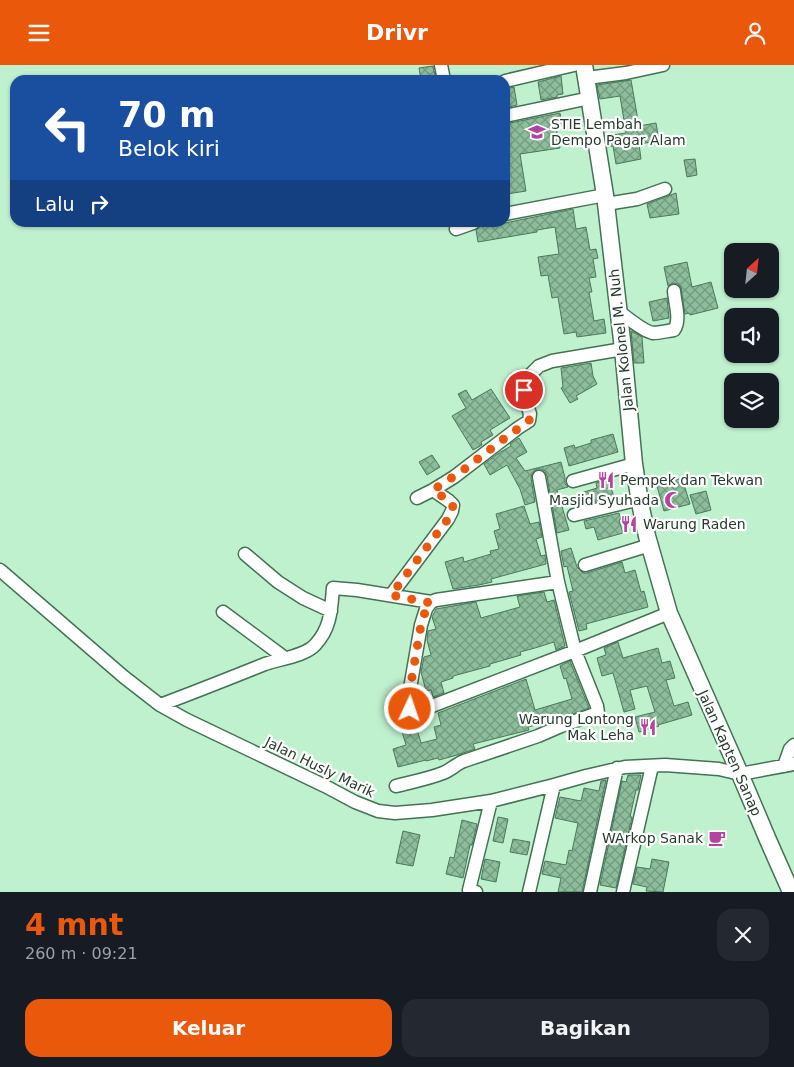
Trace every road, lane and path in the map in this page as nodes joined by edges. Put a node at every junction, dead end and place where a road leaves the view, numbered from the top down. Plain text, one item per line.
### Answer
1 (574, 65) edge
2 (664, 65) edge
3 (586, 71) edge
4 (510, 80) edge
5 (590, 99) junction
6 (510, 115) edge
7 (665, 189) dead end
8 (605, 200) junction
9 (510, 213) edge
10 (462, 227) edge
11 (456, 229) dead end
12 (674, 291) dead end
13 (618, 311) junction
14 (623, 349) junction
15 (634, 464) junction
16 (539, 477) dead end
17 (573, 481) dead end
18 (433, 490) junction
19 (417, 498) dead end
20 (640, 499) junction
21 (574, 515) dead end
22 (650, 545) junction
23 (245, 554) dead end
24 (585, 565) dead end
25 (0, 570) edge
26 (558, 581) junction
27 (391, 595) junction
28 (431, 603) junction
29 (330, 611) junction
30 (223, 612) dead end
31 (669, 613) junction
32 (575, 651) junction
33 (285, 658) junction
34 (160, 705) junction
35 (794, 745) edge
36 (652, 765) junction
37 (789, 765) edge
38 (617, 769) junction
39 (740, 773) junction
40 (554, 785) junction
41 (396, 786) dead end
42 (491, 801) junction
43 (471, 891) edge
44 (529, 892) edge
45 (590, 892) edge
46 (624, 892) edge
47 (792, 892) edge

1 - 4 street
2 - 3 street
3 - 5 main road, Jalan Kolonel M. Nuh
5 - 6 street
5 - 8 main road, Jalan Kolonel M. Nuh
7 - 8 street
8 - 9 street
8 - 13 main road, Jalan Kolonel M. Nuh
10 - 11 street
12 - 13 street
13 - 14 main road, Jalan Kolonel M. Nuh
14 - 15 main road, Jalan Kolonel M. Nuh
14 - 18 street
15 - 17 street
15 - 20 main road, Jalan Kolonel M. Nuh
16 - 26 street
18 - 19 street
18 - 27 street
20 - 21 street
20 - 22 main road, Jalan Kolonel M. Nuh
22 - 24 street
22 - 31 main road, Jalan Kolonel M. Nuh
23 - 29 street
25 - 34 street, Jalan Husly Marik
26 - 28 street
26 - 32 street
27 - 28 street
27 - 29 street
28 - 32 street
29 - 33 street
30 - 33 street
31 - 32 street
31 - 39 main road, Jalan Kapten Sanap
32 - 41 street
33 - 34 street
34 - 42 street, Jalan Husly Marik
35 - 37 street
36 - 38 street, Jalan Husly Marik
36 - 39 street, Jalan Husly Marik
36 - 46 street
37 - 39 street, Jalan Husly Marik
38 - 40 street, Jalan Husly Marik
38 - 45 street
39 - 47 main road, Jalan Kapten Sanap
40 - 42 street, Jalan Husly Marik
40 - 44 street
42 - 43 street

